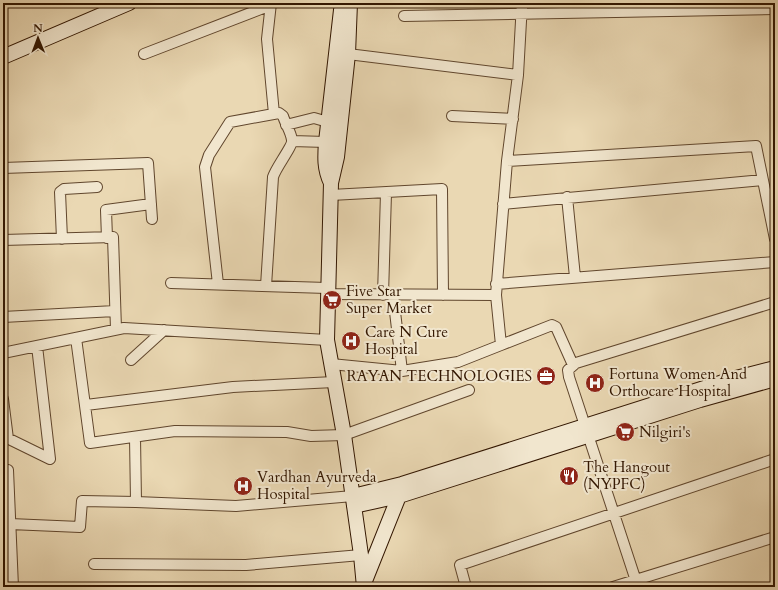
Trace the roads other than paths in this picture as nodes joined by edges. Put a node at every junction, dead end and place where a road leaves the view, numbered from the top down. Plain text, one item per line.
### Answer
1 (105, 3) edge
2 (129, 3) edge
3 (342, 3) edge
4 (350, 3) edge
5 (271, 4) edge
6 (521, 8) edge
7 (775, 9) edge
8 (404, 16) dead end
9 (3, 47) edge
10 (144, 54) dead end
11 (348, 54) junction
12 (3, 57) edge
13 (518, 75) junction
14 (274, 114) junction
15 (452, 116) dead end
16 (513, 119) junction
17 (328, 122) junction
18 (286, 124) junction
19 (292, 141) junction
20 (326, 142) junction
21 (507, 161) junction
22 (3, 168) edge
23 (763, 180) junction
24 (97, 187) dead end
25 (331, 189) junction
26 (386, 193) junction
27 (567, 197) junction
28 (151, 204) junction
29 (503, 204) junction
30 (152, 219) dead end
31 (107, 238) junction
32 (775, 238) edge
33 (62, 239) junction
34 (3, 240) edge
35 (775, 262) edge
36 (575, 277) junction
37 (171, 283) dead end
38 (218, 284) junction
39 (496, 284) junction
40 (266, 286) junction
41 (327, 291) junction
42 (388, 295) junction
43 (443, 295) junction
44 (496, 295) junction
45 (775, 302) edge
46 (115, 311) junction
47 (3, 317) edge
48 (116, 329) junction
49 (164, 330) junction
50 (76, 338) junction
51 (327, 340) junction
52 (501, 345) junction
53 (37, 346) junction
54 (3, 353) edge
55 (131, 360) dead end
56 (331, 364) junction
57 (573, 365) junction
58 (775, 368) edge
59 (402, 371) junction
60 (775, 379) edge
61 (334, 382) junction
62 (469, 390) dead end
63 (3, 399) edge
64 (86, 405) junction
65 (586, 431) junction
66 (344, 435) junction
67 (6, 437) edge
68 (135, 437) junction
69 (775, 459) edge
70 (3, 470) edge
71 (399, 496) junction
72 (354, 501) junction
73 (136, 502) junction
74 (614, 513) junction
75 (10, 524) junction
76 (775, 537) edge
77 (362, 555) junction
78 (94, 564) dead end
79 (637, 583) edge
80 (364, 586) edge
81 (13, 587) edge
82 (466, 587) edge
83 (613, 587) edge

1 - 9 street
2 - 12 street
3 - 17 street
4 - 11 street
5 - 10 street
5 - 14 street
6 - 7 street
6 - 8 street
6 - 13 street
11 - 13 street
11 - 25 street
13 - 16 street
14 - 18 street
14 - 38 street
15 - 16 street
16 - 21 street
17 - 18 street
17 - 20 street
18 - 19 street
19 - 20 street
19 - 40 street
20 - 25 street
21 - 23 street
21 - 29 street
22 - 28 street
23 - 27 street
23 - 32 street
24 - 33 street
25 - 26 street
25 - 41 street
26 - 42 street
26 - 43 street
27 - 29 street
27 - 36 street
28 - 30 street
28 - 31 street
29 - 39 street
31 - 33 street
31 - 46 street
33 - 34 street
35 - 36 street
36 - 39 street
37 - 38 street
38 - 40 street
39 - 44 street
40 - 41 street
41 - 42 street
41 - 51 street
42 - 43 street
42 - 59 street
43 - 44 street
44 - 52 street
45 - 57 street
46 - 47 street
46 - 48 street
48 - 49 street
48 - 50 street
49 - 51 street
49 - 55 street
50 - 53 street
50 - 64 street
51 - 56 street
52 - 57 street
52 - 59 street
53 - 54 street
53 - 67 street
56 - 59 street
56 - 61 street
57 - 65 street
58 - 65 street
60 - 65 street
61 - 64 street
61 - 66 street
62 - 66 street
63 - 67 street
64 - 68 street
65 - 71 street
65 - 72 street
65 - 74 street
66 - 68 street
66 - 72 street
68 - 73 street
69 - 74 street
70 - 75 street
71 - 72 street
71 - 80 street
72 - 73 street
72 - 77 street
73 - 75 street
74 - 79 street
74 - 82 street
75 - 81 street
76 - 79 street
77 - 78 street
77 - 80 street
79 - 83 street

